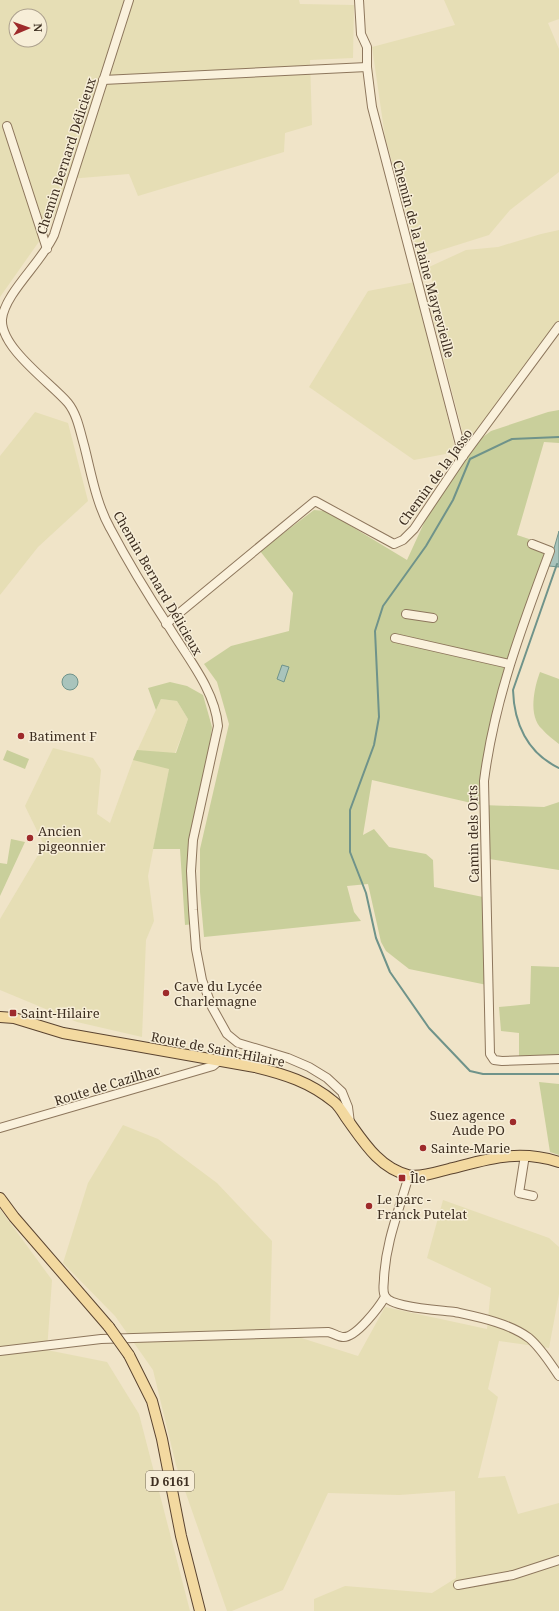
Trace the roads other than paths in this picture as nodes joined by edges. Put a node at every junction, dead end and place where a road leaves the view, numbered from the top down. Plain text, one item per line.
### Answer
1 (129, 0) edge
2 (359, 0) edge
3 (367, 67) junction
4 (103, 80) junction
5 (7, 126) dead end
6 (47, 249) junction
7 (559, 326) edge
8 (463, 456) junction
9 (532, 544) dead end
10 (406, 614) dead end
11 (433, 618) dead end
12 (166, 624) junction
13 (395, 638) dead end
14 (509, 664) junction
15 (0, 1016) edge
16 (559, 1059) edge
17 (219, 1061) junction
18 (350, 1123) junction
19 (0, 1128) edge
20 (525, 1155) junction
21 (559, 1162) edge
22 (409, 1175) junction
23 (533, 1196) dead end
24 (0, 1198) edge
25 (385, 1297) junction
26 (0, 1351) edge
27 (559, 1376) edge
28 (559, 1560) edge
29 (458, 1585) dead end
30 (200, 1611) edge

1 - 4 street, Chemin Bernard Délicieux
2 - 3 street, Chemin de la Plaine Mayrevieille
3 - 4 street
3 - 8 street, Chemin de la Plaine Mayrevieille
4 - 6 street, Chemin Bernard Délicieux
5 - 6 street
6 - 12 street, Chemin Bernard Délicieux
7 - 8 street, Chemin de la Jasso
8 - 12 street, Chemin de la Jasso
9 - 14 street, Camin dels Orts
10 - 11 street
12 - 18 street, Chemin Bernard Délicieux
13 - 14 street
14 - 16 street, Camin dels Orts
15 - 17 main road, Route de Saint-Hilaire
17 - 18 main road, Route de Saint-Hilaire
17 - 19 street, Route de Cazilhac
18 - 22 main road, Route de Saint-Hilaire
20 - 21 main road, Route de Saint-Hilaire
20 - 22 main road, Route de Saint-Hilaire
20 - 23 street
22 - 25 street
24 - 30 main road, D 6161, bridge
25 - 26 street
25 - 27 street
28 - 29 street

